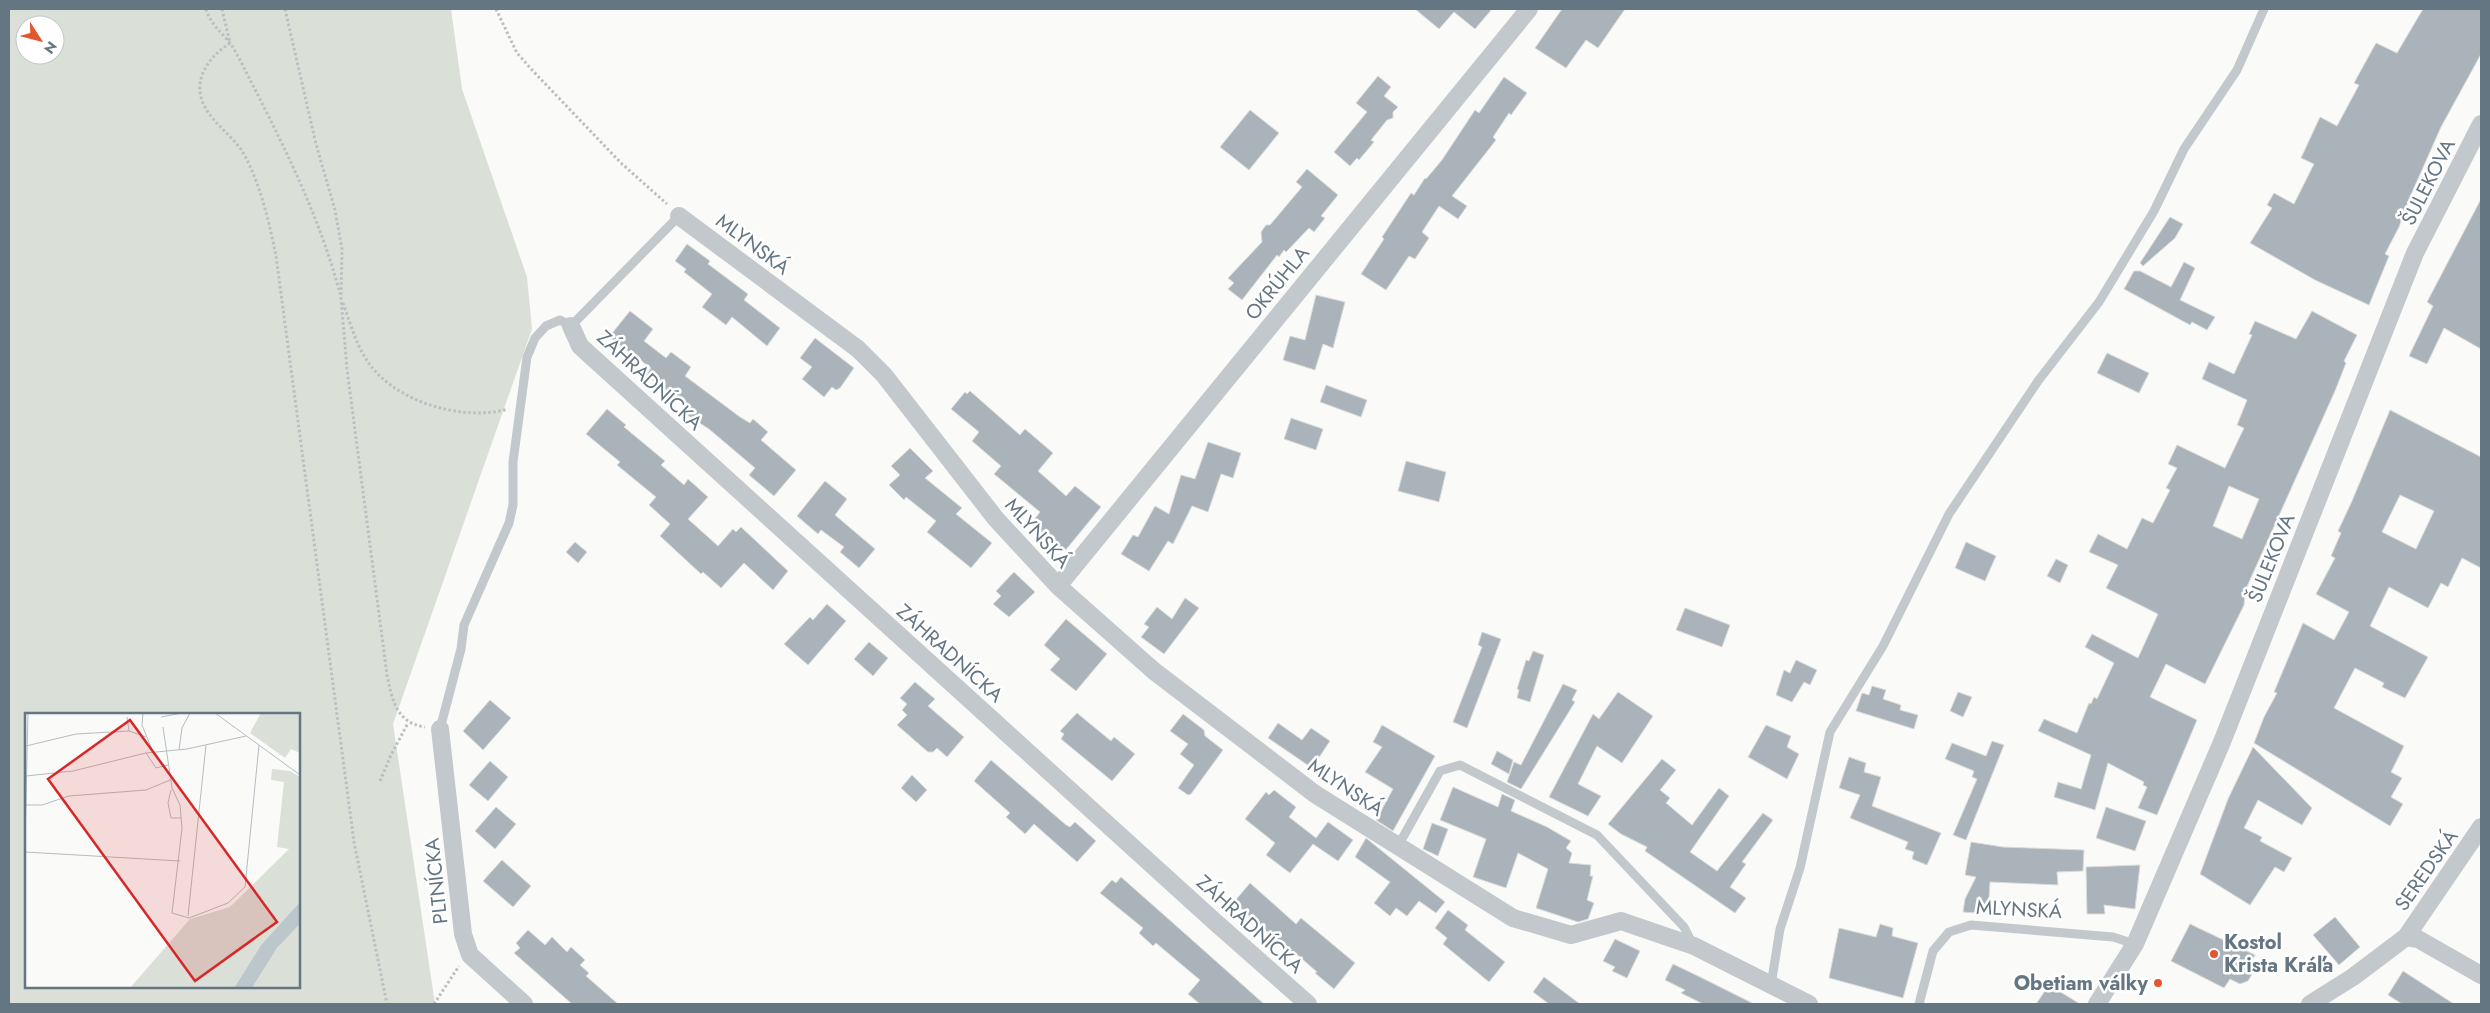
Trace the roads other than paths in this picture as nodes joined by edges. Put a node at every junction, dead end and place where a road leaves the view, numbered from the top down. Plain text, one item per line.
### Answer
1 (1530, 9) edge
2 (2264, 9) edge
3 (2481, 124) edge
4 (680, 216) joint
5 (571, 326) junction
6 (1058, 586) junction
7 (440, 729) joint
8 (2481, 827) edge
9 (1398, 846) junction
10 (2406, 937) junction
11 (2135, 944) junction
12 (1694, 946) junction
13 (2481, 975) edge
14 (1771, 985) junction
15 (524, 1004) edge
16 (1308, 1004) edge
17 (1809, 1004) edge
18 (1919, 1004) edge
19 (2097, 1004) edge
20 (2310, 1004) edge

1 - 6 street, OKRÚHLA
2 - 14 lane
3 - 11 street, ŠULEKOVA
4 - 5 lane
4 - 6 street, MLYNSKÁ
5 - 7 lane
5 - 16 street, ZÁHRADNÍCKA
6 - 9 street, MLYNSKÁ
7 - 15 street, PLTNÍCKA
8 - 10 street, SEREDSKÁ
9 - 12 street, MLYNSKÁ
9 - 12 lane
10 - 13 street
10 - 20 street, SEREDSKÁ
11 - 18 lane, MLYNSKÁ
11 - 19 street, ŠULEKOVA
12 - 14 street, MLYNSKÁ
14 - 17 street, MLYNSKÁ

